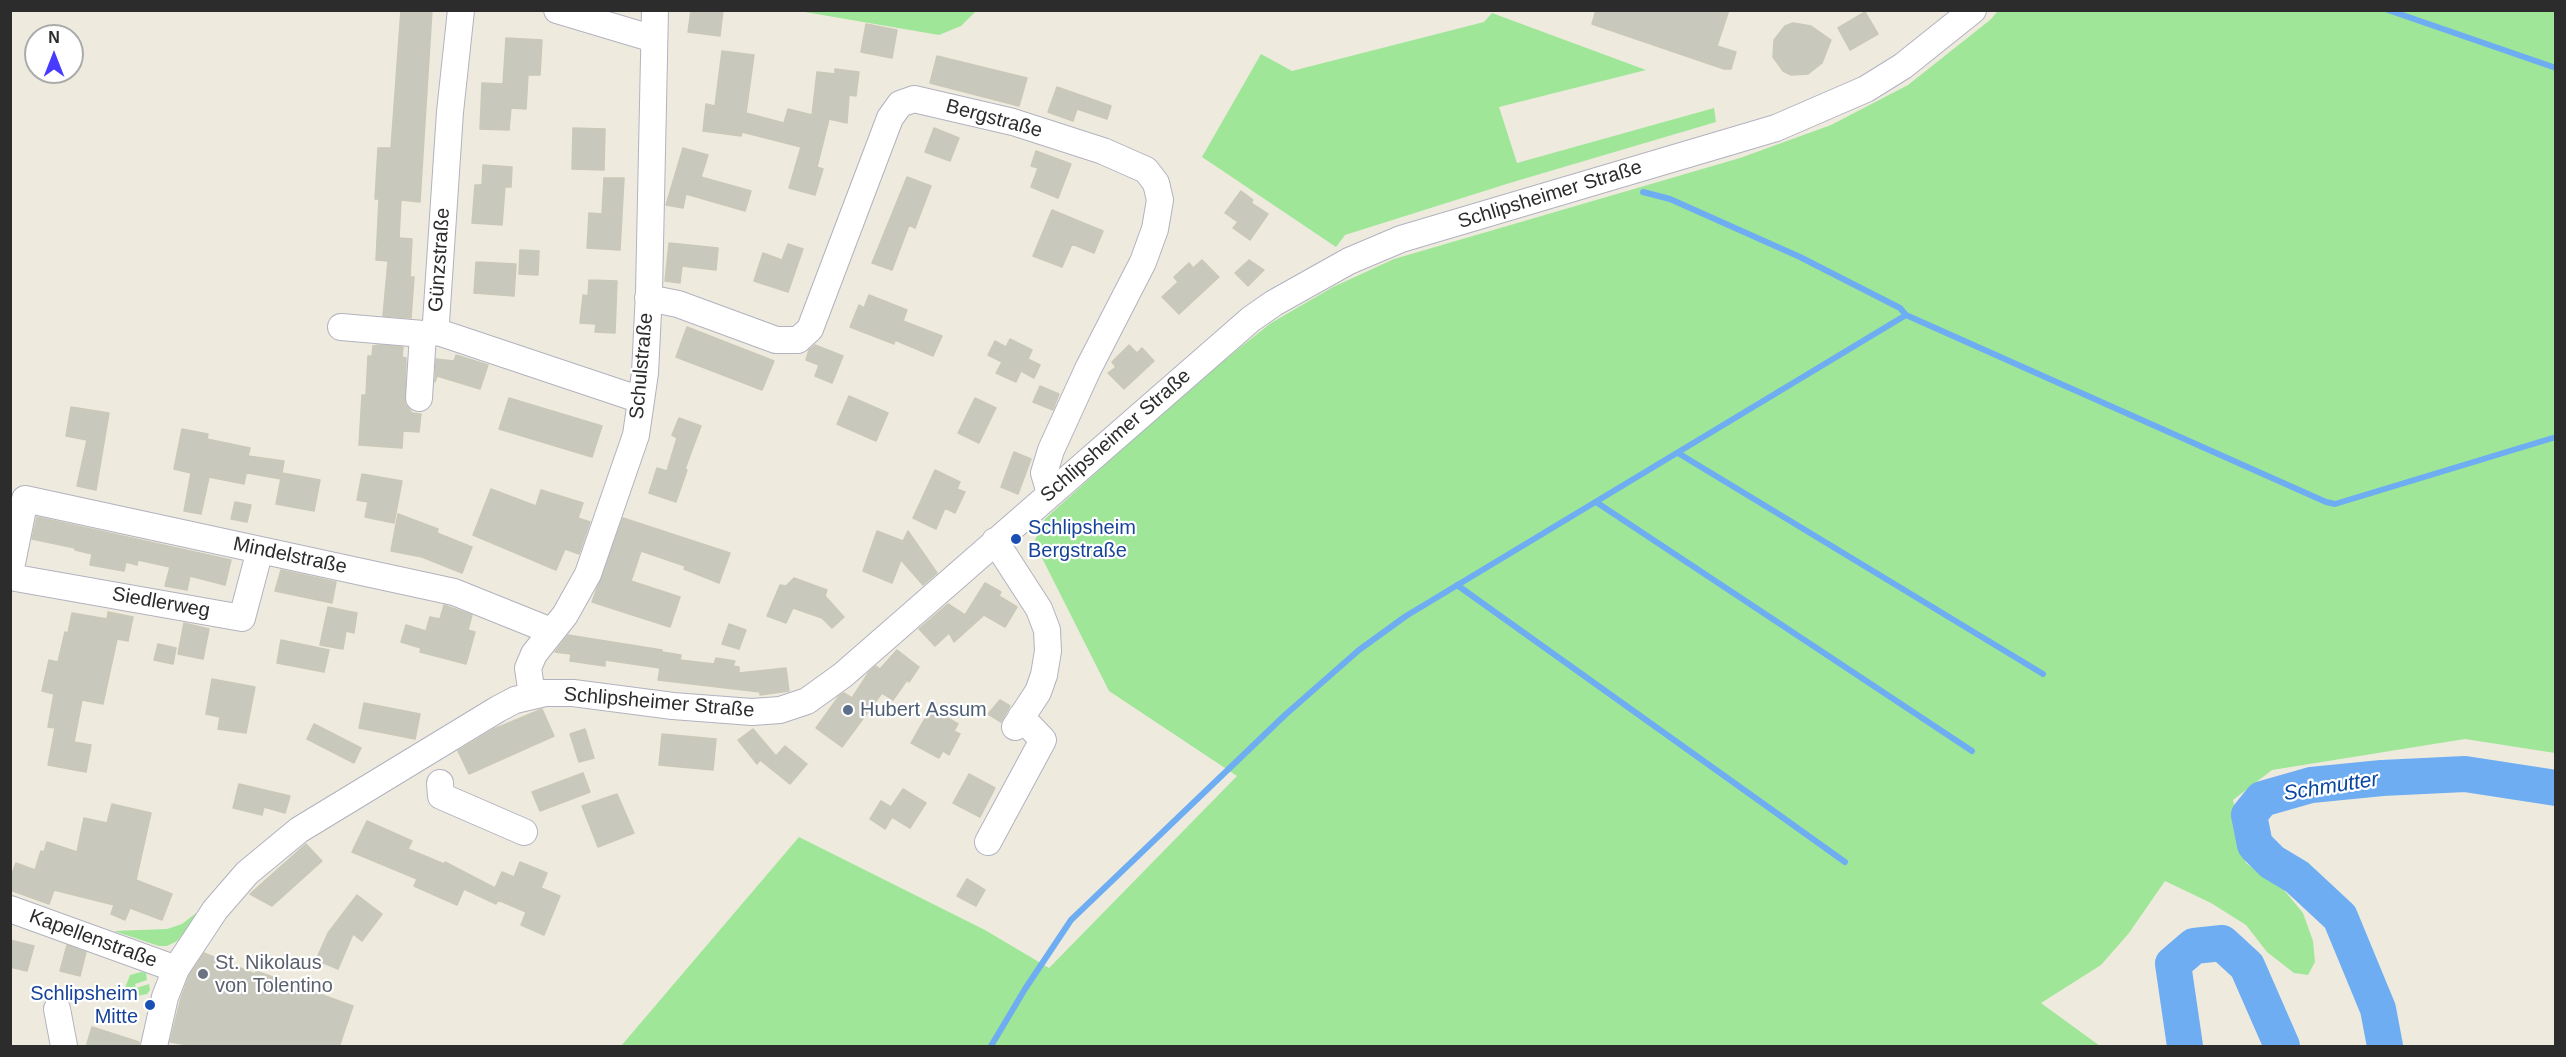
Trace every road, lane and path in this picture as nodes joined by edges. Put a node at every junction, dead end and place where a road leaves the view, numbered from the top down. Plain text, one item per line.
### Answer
1 (461, 10) edge
2 (557, 10) edge
3 (655, 10) edge
4 (1973, 10) edge
5 (654, 39) junction
6 (648, 298) junction
7 (341, 327) dead end
8 (430, 333) junction
9 (419, 398) dead end
10 (641, 400) junction
11 (1050, 493) junction
12 (994, 542) junction
13 (260, 550) junction
14 (10, 575) edge
15 (550, 631) junction
16 (532, 695) junction
17 (404, 768) junction
18 (524, 832) dead end
19 (988, 842) dead end
20 (10, 909) edge
21 (176, 969) junction
22 (57, 1009) dead end
23 (64, 1047) edge
24 (154, 1047) edge

1 - 8 street, Günzstraße
2 - 5 street
3 - 5 street, Schulstraße
4 - 11 street, Schlipsheimer Straße
5 - 6 street, Schulstraße
6 - 10 street, Schulstraße
6 - 11 street, Bergstraße
7 - 8 street
8 - 9 street
8 - 10 street, Günzstraße
10 - 15 street, Schulstraße
11 - 12 street, Schlipsheimer Straße
12 - 16 street, Schlipsheimer Straße
12 - 19 street
13 - 14 street, Siedlerweg
13 - 14 street, Mindelstraße
13 - 15 street, Mindelstraße
15 - 16 street, Schulstraße
16 - 17 street, Schlipsheimer Straße
17 - 18 street
17 - 21 street, Schlipsheimer Straße
20 - 21 street, Kapellenstraße
21 - 24 street, Schlipsheimer Straße
22 - 23 street

